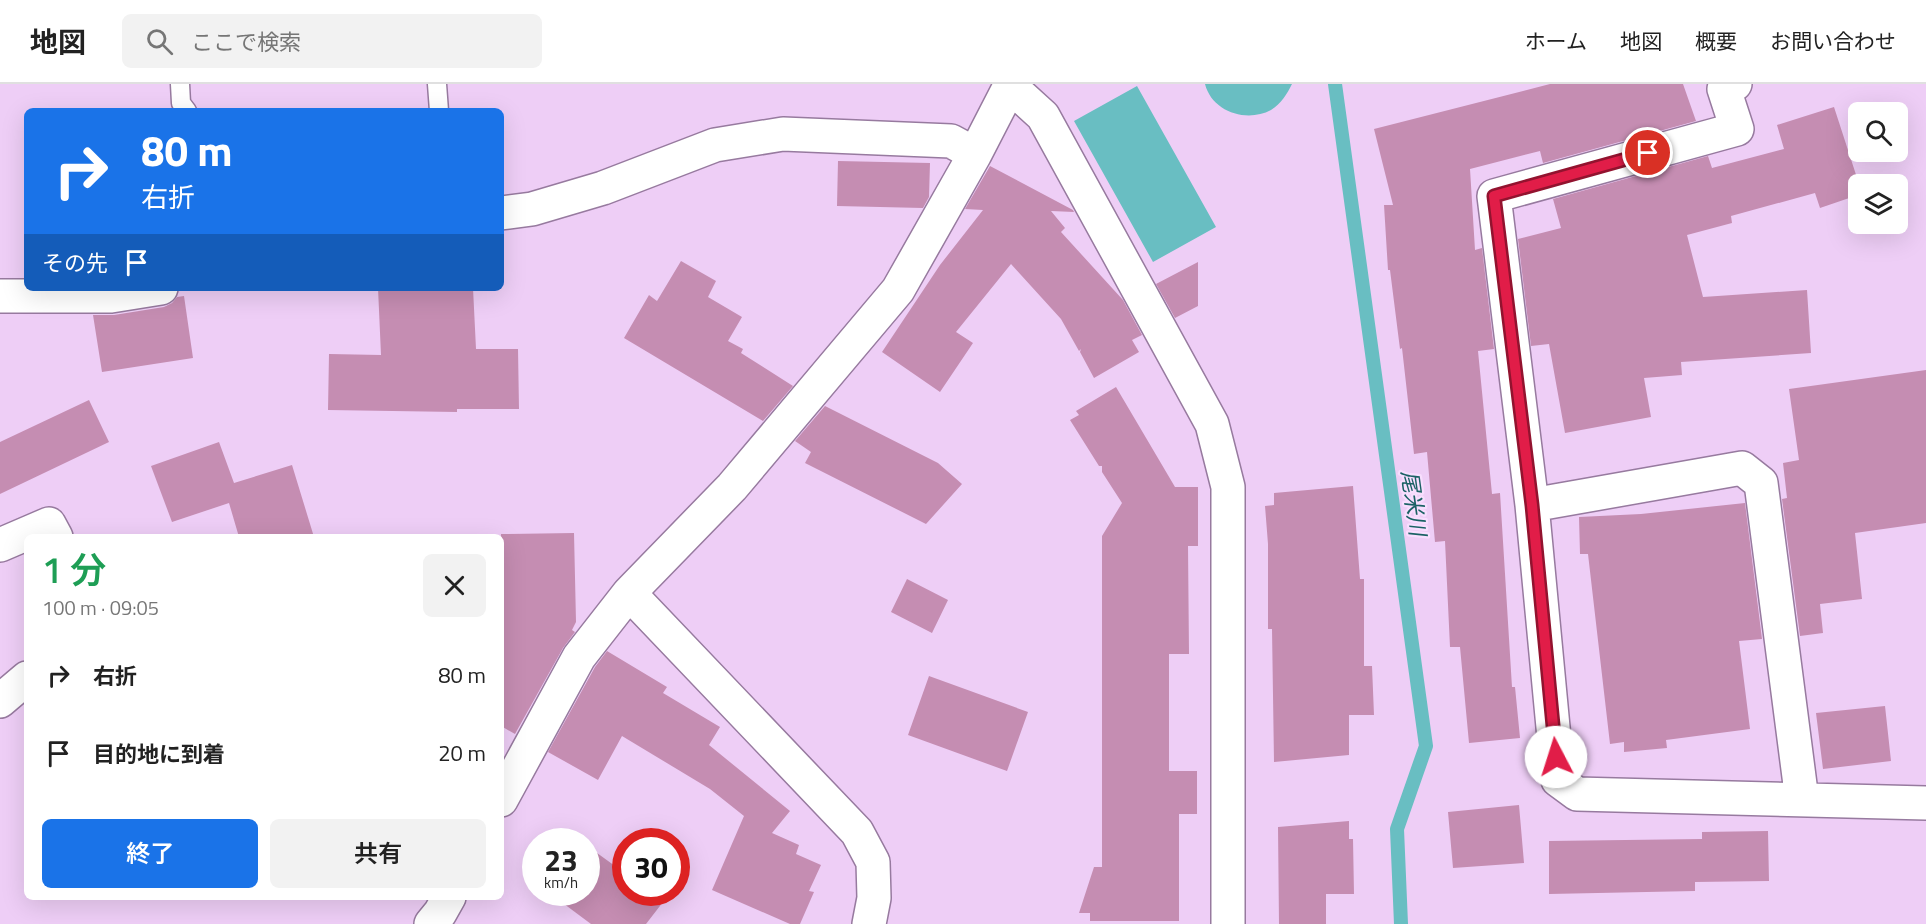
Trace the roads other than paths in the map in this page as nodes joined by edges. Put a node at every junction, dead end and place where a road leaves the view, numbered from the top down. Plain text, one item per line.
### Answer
1 (180, 84) edge
2 (437, 84) edge
3 (1736, 84) edge
4 (1010, 85) edge
5 (184, 108) edge
6 (439, 108) edge
7 (975, 154) junction
8 (504, 213) edge
9 (142, 291) edge
10 (0, 296) edge
11 (1532, 505) junction
12 (26, 534) edge
13 (54, 534) edge
14 (24, 535) edge
15 (0, 545) edge
16 (629, 593) junction
17 (24, 681) edge
18 (0, 701) edge
19 (504, 794) edge
20 (1802, 800) junction
21 (1926, 803) edge
22 (447, 900) edge
23 (431, 924) edge
24 (869, 924) edge
25 (1228, 924) edge

1 - 5 lane
2 - 6 lane
3 - 11 street
4 - 7 street
4 - 25 street
7 - 8 street
7 - 16 street
9 - 10 street
11 - 20 street
11 - 20 street
12 - 13 street
14 - 15 street
16 - 19 street
16 - 24 street
17 - 18 street
20 - 21 street
22 - 23 street

